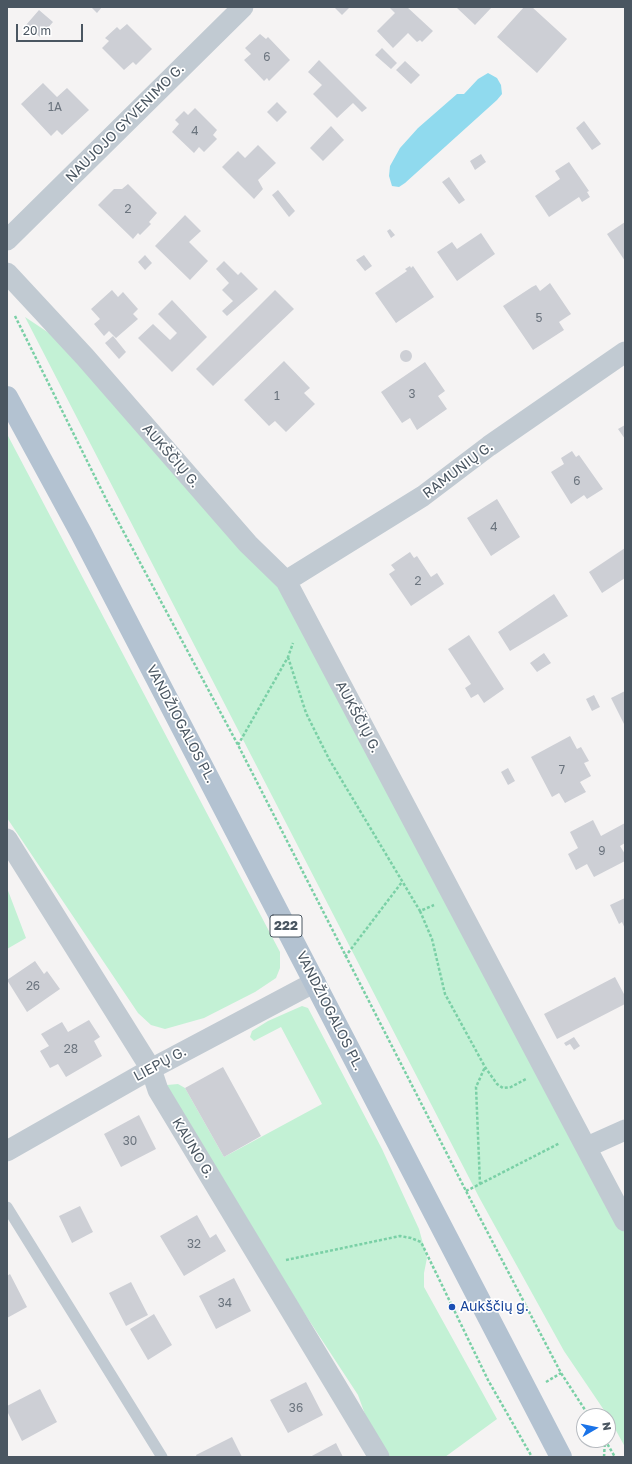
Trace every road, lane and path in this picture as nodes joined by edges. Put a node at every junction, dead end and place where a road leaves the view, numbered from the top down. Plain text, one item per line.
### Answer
1 (243, 7) edge
2 (7, 240) edge
3 (7, 273) edge
4 (12, 309) dead end
5 (625, 352) edge
6 (7, 397) edge
7 (286, 582) junction
8 (304, 614) junction
9 (288, 657) junction
10 (238, 746) junction
11 (7, 839) edge
12 (402, 882) junction
13 (453, 896) junction
14 (420, 911) junction
15 (345, 958) junction
16 (315, 982) junction
17 (485, 1067) junction
18 (151, 1068) junction
19 (545, 1068) junction
20 (625, 1130) edge
21 (583, 1140) junction
22 (7, 1151) edge
23 (480, 1184) junction
24 (466, 1191) junction
25 (7, 1207) edge
26 (625, 1221) edge
27 (264, 1265) junction
28 (584, 1408) edge
29 (610, 1448) edge
30 (162, 1457) edge
31 (379, 1457) edge
32 (532, 1457) edge
33 (561, 1457) edge
34 (615, 1457) edge

1 - 2 street, NAUJOJO GYVENIMO G.
3 - 7 street, AUKŠČIŲ G.
4 - 10 path
5 - 7 street, RAMUNIŲ G.
6 - 16 main road, VANDŽIOGALOS PL. / 222
7 - 8 street, AUKŠČIŲ G.
8 - 9 path
8 - 13 street, AUKŠČIŲ G.
9 - 10 path
9 - 12 path
10 - 15 path
11 - 18 street, KAUNO G.
12 - 14 path
12 - 15 path
13 - 14 path
13 - 19 street, AUKŠČIŲ G.
14 - 17 path
15 - 24 path
16 - 18 street, LIEPŲ G.
16 - 33 main road, VANDŽIOGALOS PL. / 222
17 - 19 path
17 - 23 path
18 - 22 street, LIEPŲ G.
18 - 27 street, KAUNO G.
19 - 21 street, AUKŠČIŲ G.
20 - 21 street
21 - 23 path
21 - 26 street, AUKŠČIŲ G.
23 - 24 path
24 - 28 path
25 - 30 lane
27 - 31 street, KAUNO G.
27 - 32 path
29 - 34 path

